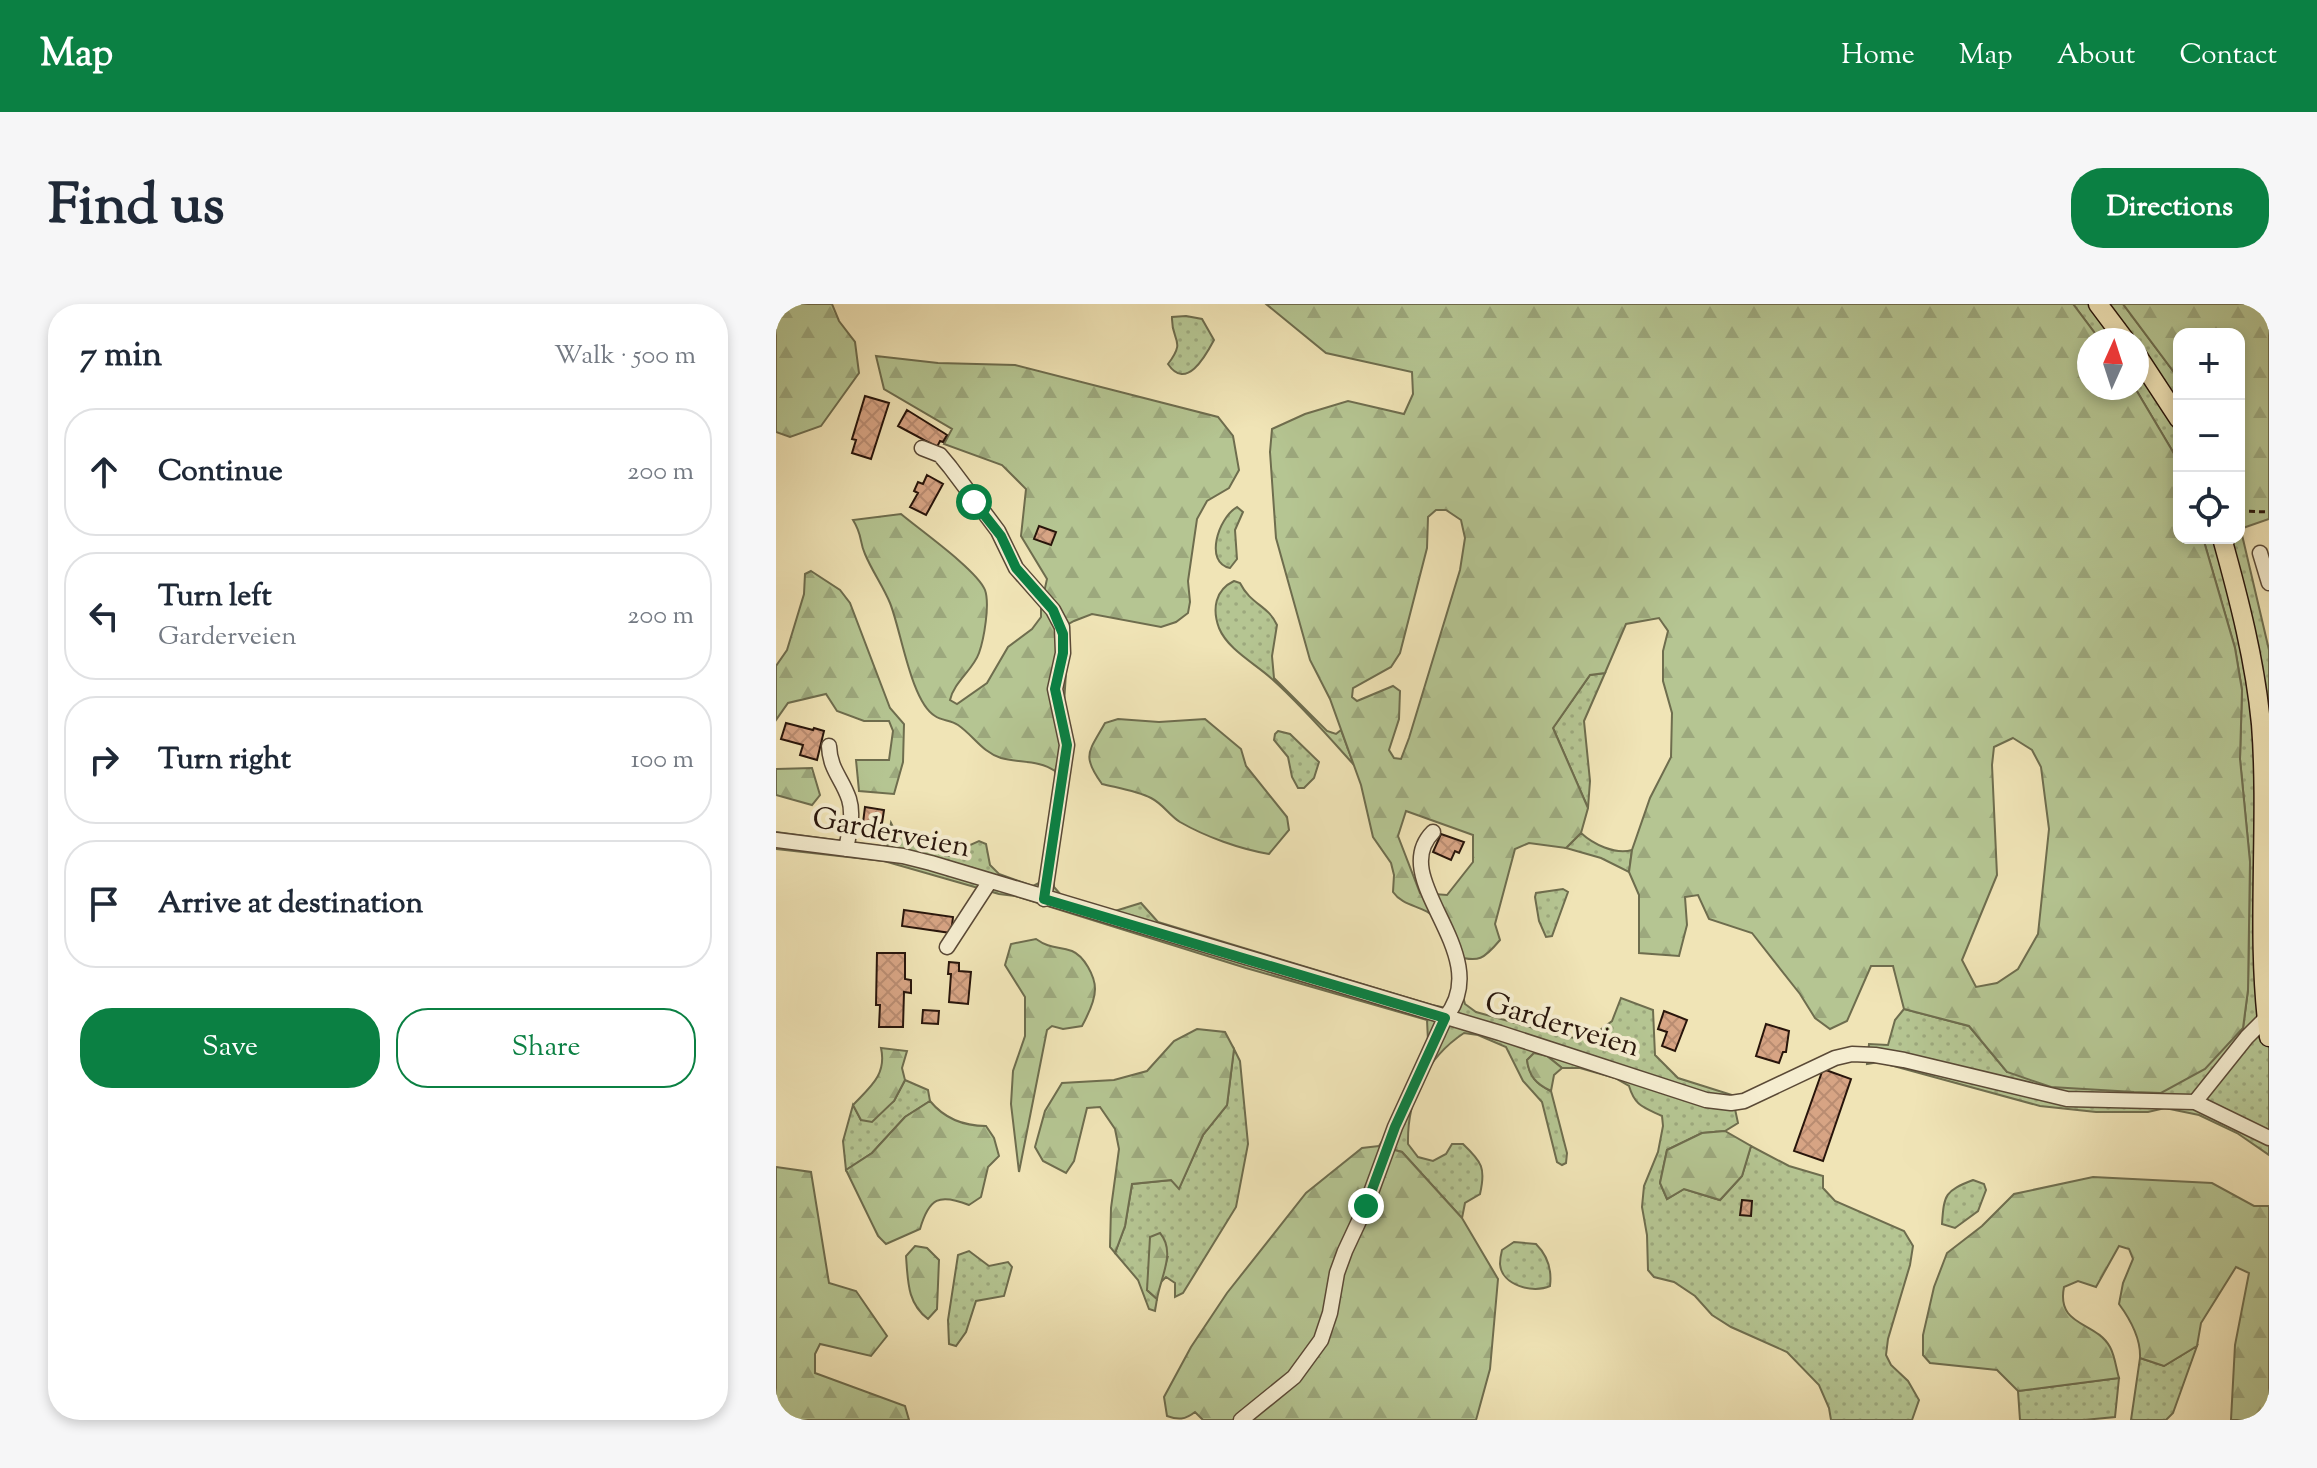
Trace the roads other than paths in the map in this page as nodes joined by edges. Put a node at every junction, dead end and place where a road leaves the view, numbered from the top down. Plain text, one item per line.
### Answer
1 (2098, 304) edge
2 (2116, 328) edge
3 (2149, 373) edge
4 (2173, 410) edge
5 (922, 448) dead end
6 (2224, 544) edge
7 (2260, 553) dead end
8 (2269, 583) edge
9 (829, 746) dead end
10 (1433, 832) dead end
11 (776, 840) edge
12 (846, 849) junction
13 (990, 881) junction
14 (1044, 899) junction
15 (2267, 945) edge
16 (947, 947) dead end
17 (1445, 1018) junction
18 (2268, 1028) edge
19 (2195, 1102) junction
20 (2269, 1138) edge
21 (1241, 1420) edge

1 - 2 main road
3 - 4 main road
5 - 14 street
6 - 15 main road
7 - 8 street
9 - 12 street
10 - 17 street
11 - 12 street, Garderveien
12 - 13 street, Garderveien
13 - 14 street, Garderveien
13 - 16 street
14 - 17 street, Garderveien
15 - 18 main road
17 - 19 street, Garderveien
17 - 21 street
18 - 19 street
19 - 20 street, Garderveien

